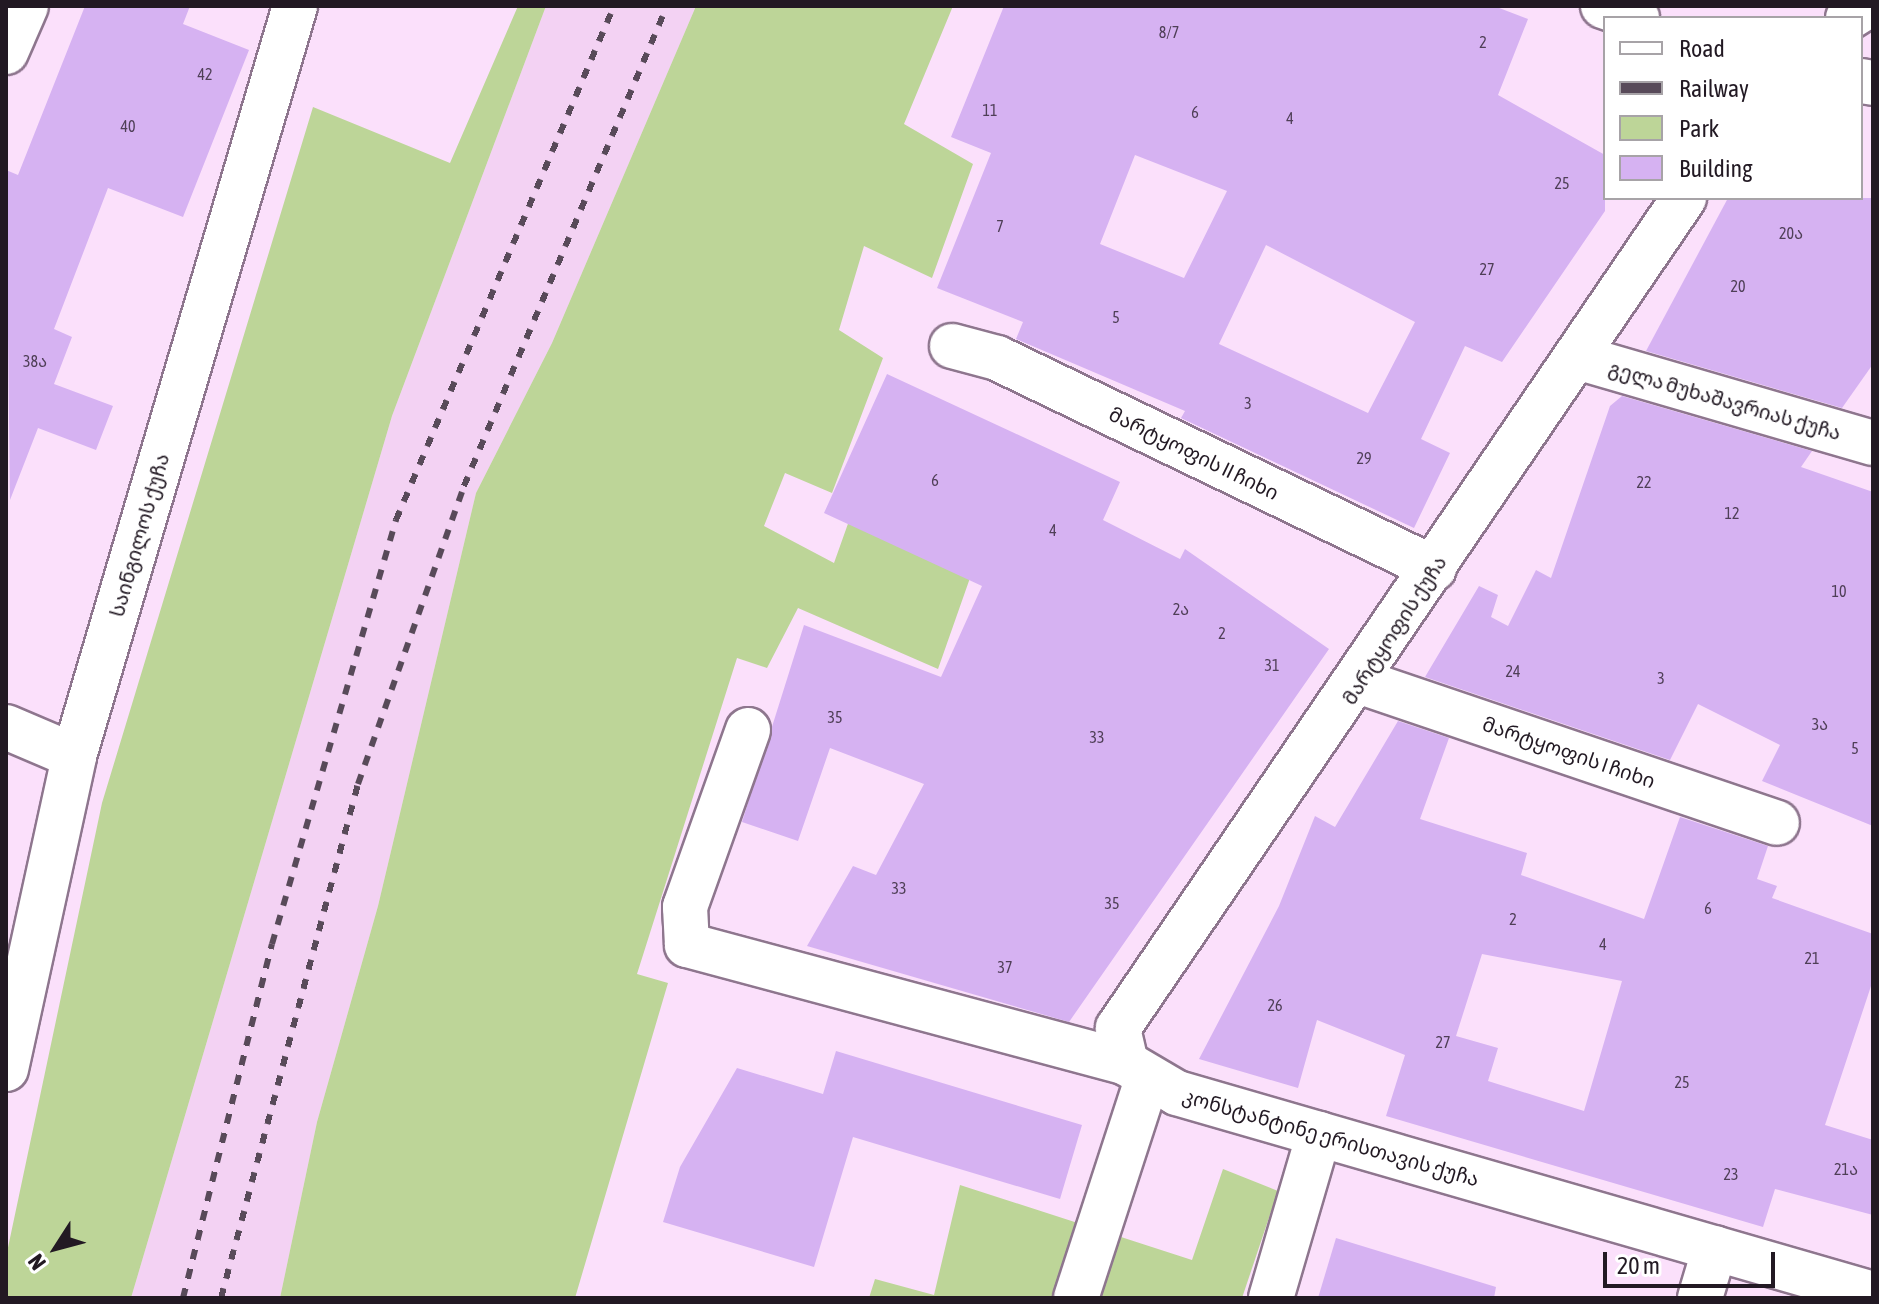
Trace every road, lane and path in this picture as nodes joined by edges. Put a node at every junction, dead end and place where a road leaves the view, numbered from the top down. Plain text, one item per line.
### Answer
1 (26, 6) edge
2 (295, 6) edge
3 (1603, 6) edge
4 (1631, 16) edge
5 (6, 52) edge
6 (1683, 200) edge
7 (952, 346) dead end
8 (1577, 357) junction
9 (1873, 443) edge
10 (1434, 568) junction
11 (1361, 682) junction
12 (6, 727) edge
13 (748, 730) dead end
14 (74, 756) junction
15 (1777, 823) dead end
16 (6, 1069) edge
17 (1137, 1070) junction
18 (1319, 1134) junction
19 (1715, 1248) junction
20 (1873, 1294) edge
21 (1076, 1298) edge
22 (1271, 1298) edge
23 (1700, 1298) edge

1 - 5 street
2 - 14 street, საინგილოს ქუჩა
3 - 4 street
6 - 8 street, მარტყოფის ქუჩა
7 - 10 street, მარტყოფის II ჩიხი
8 - 9 street, გელა მუხაშავრიას ქუჩა
8 - 10 street, მარტყოფის ქუჩა
10 - 11 street, მარტყოფის ქუჩა
11 - 15 street, მარტყოფის I ჩიხი
11 - 17 street, მარტყოფის ქუჩა
12 - 14 street
13 - 17 street, კონსტანტინე ერისთავის ქუჩა
14 - 16 street, საინგილოს ქუჩა
17 - 18 street, კონსტანტინე ერისთავის ქუჩა
17 - 21 street
18 - 19 street, კონსტანტინე ერისთავის ქუჩა
18 - 22 street
19 - 20 street, კონსტანტინე ერისთავის ქუჩა
19 - 23 street

